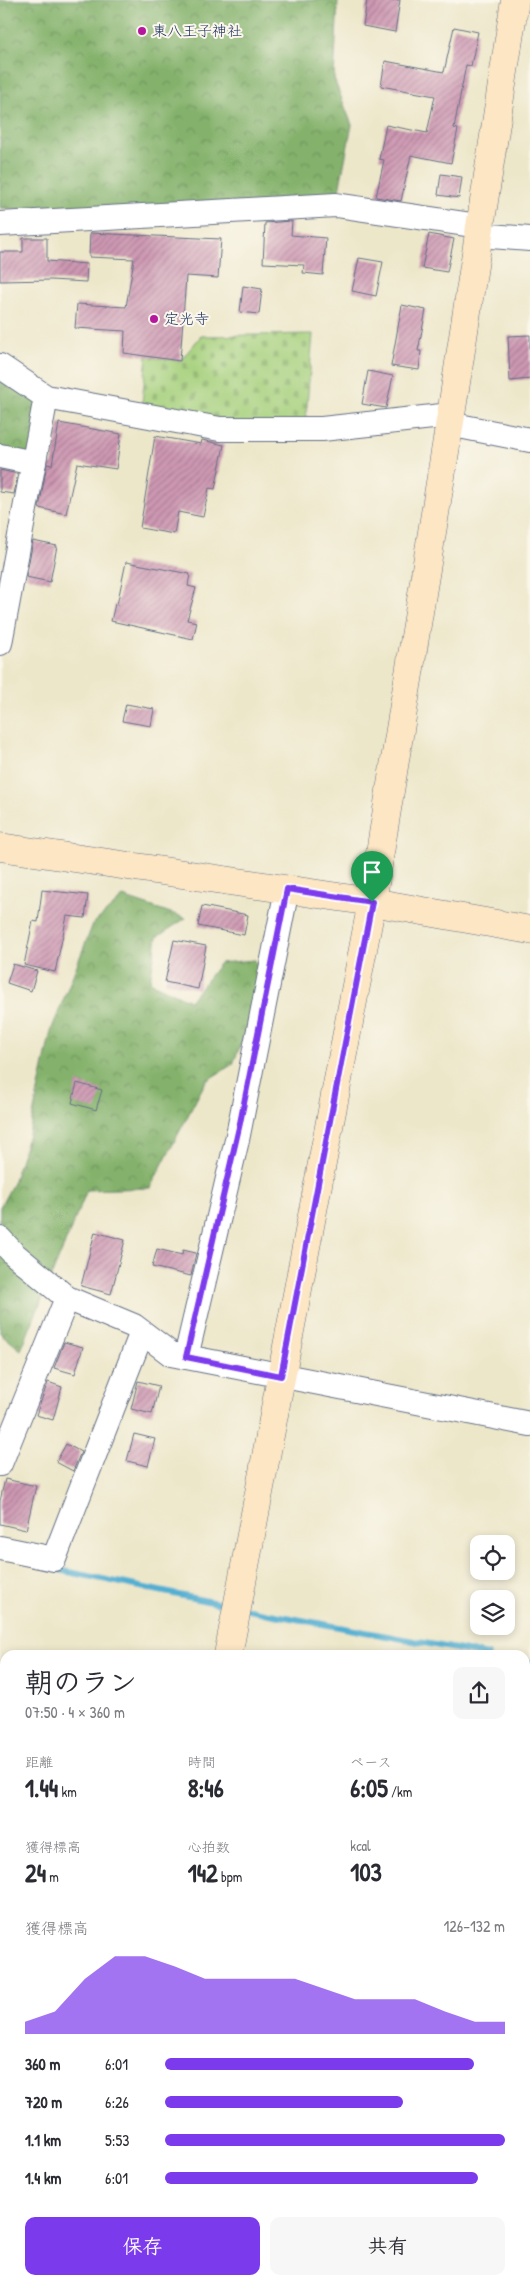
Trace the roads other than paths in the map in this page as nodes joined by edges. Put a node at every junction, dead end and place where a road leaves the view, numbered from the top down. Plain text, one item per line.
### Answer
1 (515, 0) edge
2 (0, 224) edge
3 (478, 230) junction
4 (530, 239) edge
5 (0, 366) edge
6 (46, 397) junction
7 (450, 420) junction
8 (530, 440) edge
9 (0, 456) edge
10 (34, 463) junction
11 (0, 643) edge
12 (0, 846) edge
13 (287, 889) junction
14 (372, 902) junction
15 (530, 930) edge
16 (0, 1239) edge
17 (68, 1298) junction
18 (142, 1332) junction
19 (186, 1357) junction
20 (281, 1376) junction
21 (530, 1424) edge
22 (0, 1464) edge
23 (0, 1548) edge
24 (229, 1650) edge
25 (522, 2285) edge
26 (530, 2285) edge

1 - 3 street
2 - 3 street
3 - 4 street
3 - 7 street
5 - 6 street
6 - 7 street
6 - 10 street
7 - 8 street
7 - 14 street
9 - 10 street
10 - 11 street
12 - 13 street
13 - 14 street
13 - 19 street
14 - 15 street
14 - 20 street
16 - 17 street
17 - 18 street
17 - 22 street
18 - 19 street
18 - 23 street
19 - 20 street
20 - 21 street
20 - 24 street
25 - 26 street

